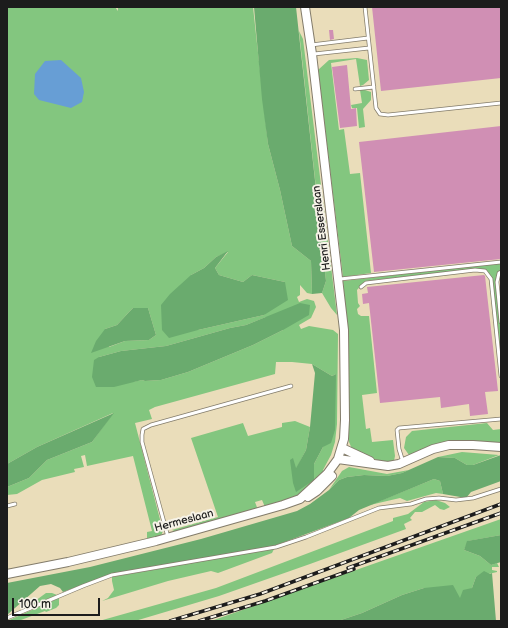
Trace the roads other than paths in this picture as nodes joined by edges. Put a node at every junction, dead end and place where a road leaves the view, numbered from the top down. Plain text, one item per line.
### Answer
1 (304, 7) edge
2 (365, 7) edge
3 (368, 38) junction
4 (311, 45) junction
5 (369, 48) junction
6 (312, 54) junction
7 (374, 87) junction
8 (355, 89) dead end
9 (501, 103) edge
10 (501, 262) edge
11 (501, 272) edge
12 (339, 279) junction
13 (361, 287) dead end
14 (501, 322) edge
15 (501, 376) edge
16 (291, 386) dead end
17 (501, 419) edge
18 (501, 447) edge
19 (342, 448) junction
20 (338, 459) junction
21 (404, 462) junction
22 (377, 465) junction
23 (501, 489) edge
24 (15, 504) dead end
25 (7, 506) edge
26 (168, 538) junction
27 (7, 574) edge
28 (7, 618) edge

1 - 4 street, Henri Esserslaan
2 - 3 lane
3 - 4 lane
3 - 5 lane
4 - 6 street, Henri Esserslaan
5 - 6 lane
5 - 7 lane
6 - 12 street, Henri Esserslaan
7 - 8 lane
7 - 9 lane
10 - 12 lane
11 - 14 lane
12 - 19 street, Henri Esserslaan
13 - 15 lane
16 - 26 lane
17 - 21 lane
18 - 21 street
19 - 20 street
19 - 22 street
20 - 22 street
20 - 26 street, Hermeslaan
21 - 22 street
23 - 28 lane
24 - 25 lane
26 - 27 street, Hermeslaan

